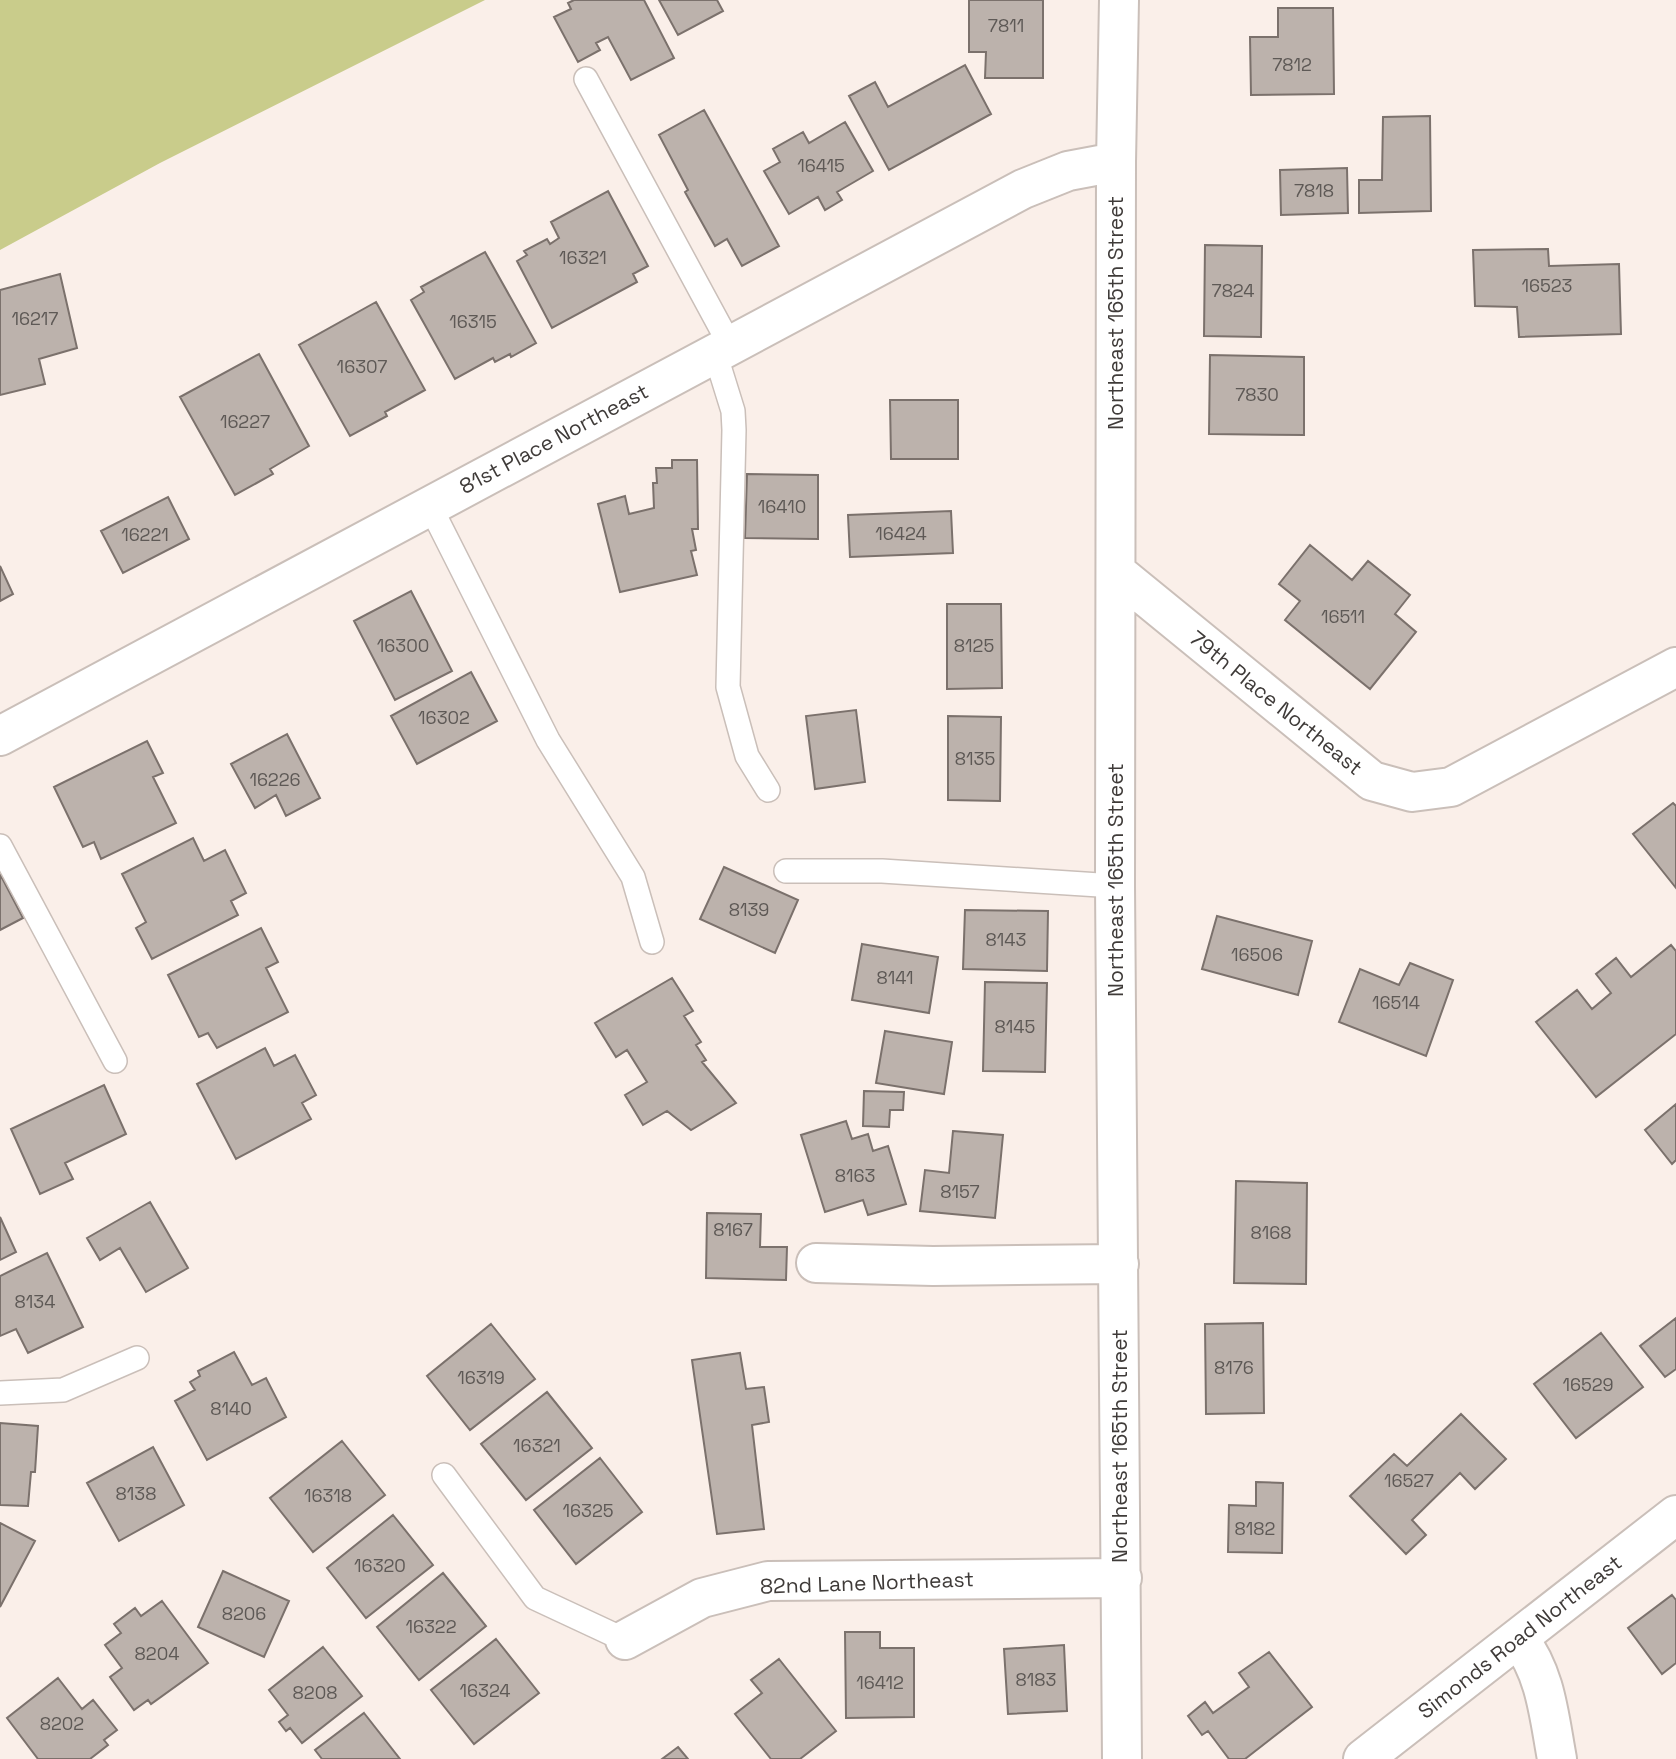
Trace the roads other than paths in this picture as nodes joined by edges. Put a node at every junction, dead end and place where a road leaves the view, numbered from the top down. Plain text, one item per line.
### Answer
1 (1119, 0) edge
2 (586, 79) dead end
3 (1116, 162) junction
4 (723, 349) junction
5 (430, 506) junction
6 (1116, 572) junction
7 (1676, 667) edge
8 (0, 736) edge
9 (768, 790) dead end
10 (0, 846) edge
11 (786, 871) dead end
12 (1115, 886) junction
13 (652, 942) dead end
14 (115, 1061) dead end
15 (816, 1263) dead end
16 (1119, 1264) junction
17 (137, 1358) dead end
18 (0, 1393) edge
19 (444, 1475) dead end
20 (1676, 1515) edge
21 (1122, 1578) junction
22 (1519, 1639) junction
23 (625, 1640) joint
24 (1122, 1759) edge
25 (1363, 1759) edge
26 (1557, 1759) edge

1 - 3 street, Northeast 165th Street
2 - 4 lane
3 - 4 street, 81st Place Northeast
3 - 6 street, Northeast 165th Street
4 - 5 street, 81st Place Northeast
4 - 9 lane
5 - 8 street, 81st Place Northeast
5 - 13 lane
6 - 7 street, 79th Place Northeast
6 - 12 street, Northeast 165th Street
10 - 14 lane
11 - 12 lane
12 - 16 street, Northeast 165th Street
15 - 16 street
16 - 21 street, Northeast 165th Street
17 - 18 lane
19 - 23 lane
20 - 22 street, Simonds Road Northeast
21 - 23 street, 82nd Lane Northeast
21 - 24 street, Northeast 165th Street
22 - 25 street, Simonds Road Northeast
22 - 26 street

